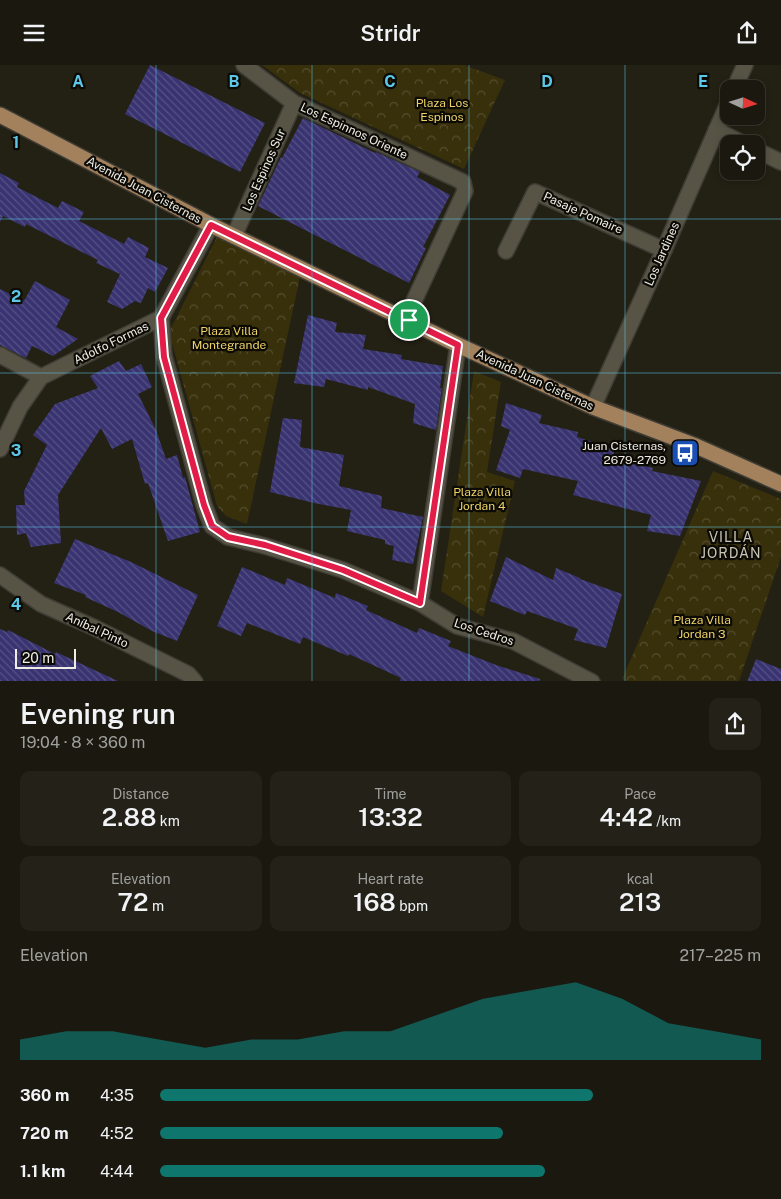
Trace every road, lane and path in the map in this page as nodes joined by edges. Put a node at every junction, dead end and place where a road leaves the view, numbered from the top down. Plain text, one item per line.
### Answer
1 (244, 65) edge
2 (745, 65) edge
3 (738, 80) edge
4 (294, 103) junction
5 (0, 115) edge
6 (720, 121) edge
7 (716, 130) junction
8 (726, 135) edge
9 (765, 154) edge
10 (781, 162) edge
11 (211, 225) junction
12 (234, 236) junction
13 (664, 250) junction
14 (506, 251) dead end
15 (161, 318) junction
16 (409, 320) junction
17 (458, 345) junction
18 (0, 355) edge
19 (41, 377) junction
20 (593, 407) junction
21 (0, 449) edge
22 (781, 483) edge
23 (0, 575) edge
24 (420, 603) junction
25 (195, 681) edge
26 (592, 681) edge

1 - 4 street, Los Espinnos Oriente
2 - 3 street
4 - 12 street, Los Espinos Sur
4 - 16 street, Los Espinnos Oriente
5 - 11 main road, Avenida Juan Cisternas
6 - 7 street, Los Jardines
7 - 8 street
7 - 13 street, Los Jardines
9 - 10 street
11 - 12 main road, Avenida Juan Cisternas
11 - 15 street, Adolfo Formas
12 - 16 main road, Avenida Juan Cisternas
13 - 14 street, Pasaje Pomaire
13 - 20 street, Los Jardines
15 - 19 street, Adolfo Formas
15 - 24 street, Los Cedros
16 - 17 main road, Avenida Juan Cisternas
17 - 20 main road, Avenida Juan Cisternas
17 - 24 street
18 - 19 street
19 - 21 street, Adolfo Formas
20 - 22 main road, Avenida Juan Cisternas
23 - 25 street, Aníbal Pinto
24 - 26 street, Los Cedros

